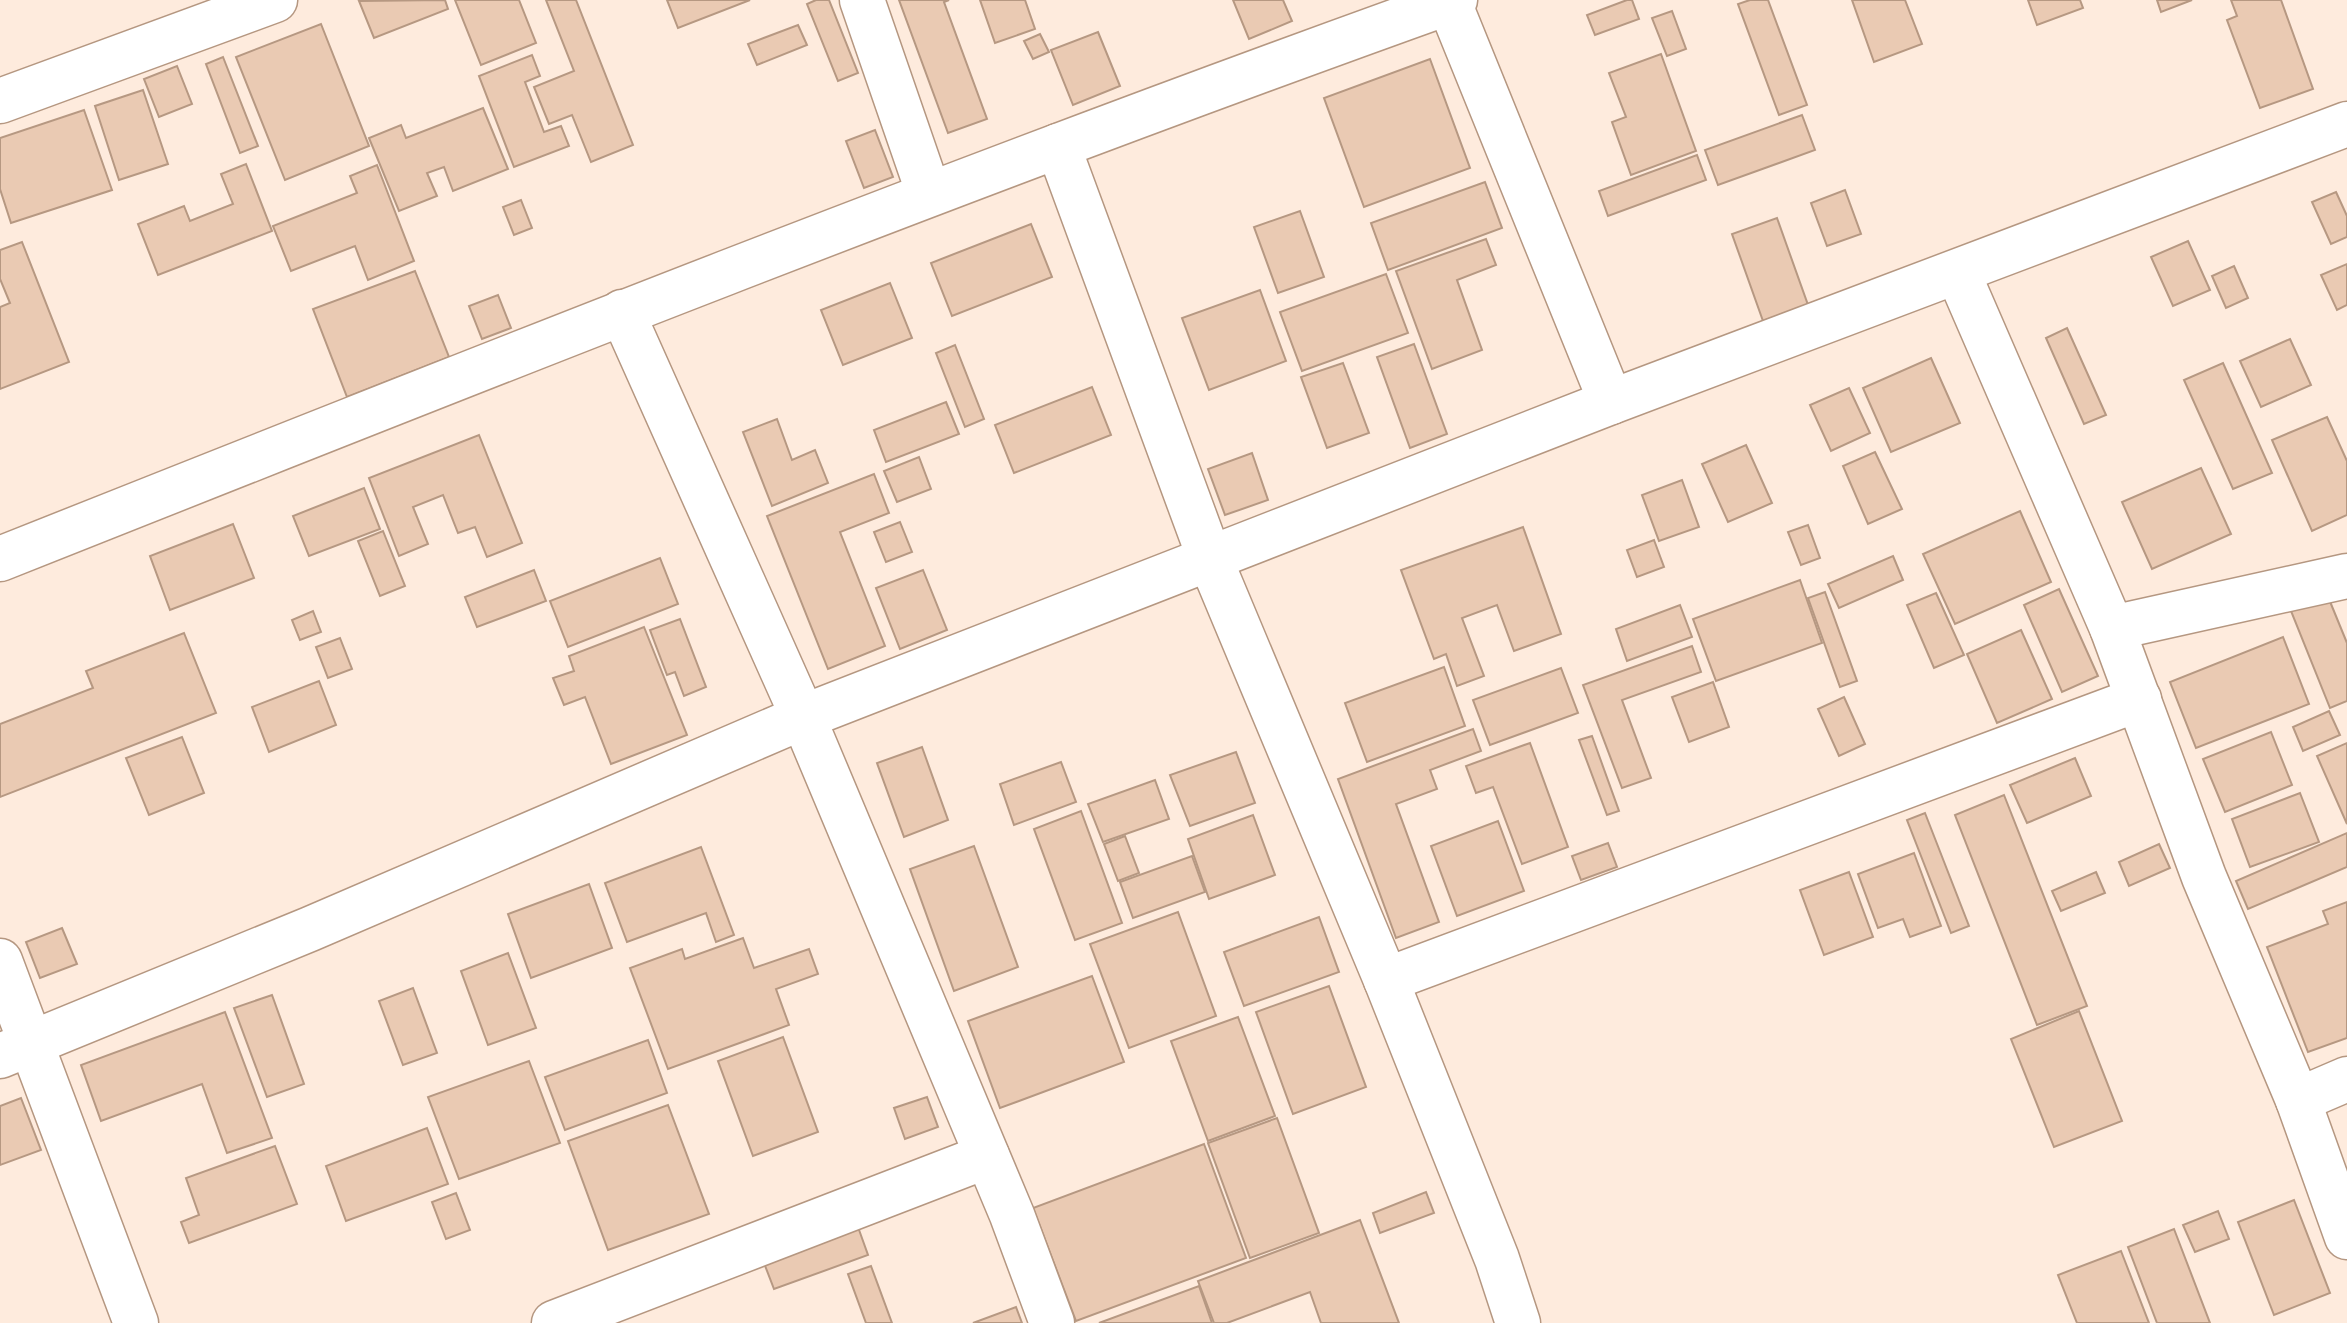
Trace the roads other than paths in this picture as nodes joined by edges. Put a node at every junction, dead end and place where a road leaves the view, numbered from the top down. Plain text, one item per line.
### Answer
1 (275, 0) edge
2 (862, 0) edge
3 (1451, 1) edge
4 (0, 101) edge
5 (2347, 124) edge
6 (1058, 146) junction
7 (929, 194) junction
8 (1958, 273) junction
9 (622, 312) junction
10 (1611, 402) junction
11 (0, 559) edge
12 (1210, 559) junction
13 (2347, 576) edge
14 (2112, 628) junction
15 (2139, 699) junction
16 (803, 717) junction
17 (0, 961) edge
18 (1386, 980) junction
19 (16, 1050) edge
20 (2347, 1079) edge
21 (2298, 1100) junction
22 (987, 1156) junction
23 (2347, 1237) edge
24 (136, 1323) edge
25 (554, 1323) edge
26 (1052, 1323) edge
27 (1518, 1323) edge

1 - 4 street
2 - 7 street
3 - 6 street
3 - 10 street
5 - 8 street
6 - 7 street
6 - 12 street
7 - 9 street
8 - 10 street
8 - 14 street
9 - 11 street
9 - 16 street
10 - 12 street
12 - 16 street
12 - 18 street
13 - 14 street
14 - 15 street
15 - 18 street
15 - 21 street
16 - 19 street
16 - 22 street
17 - 19 street
18 - 27 street
19 - 24 street
20 - 21 street
21 - 23 street
22 - 25 street
22 - 26 street

